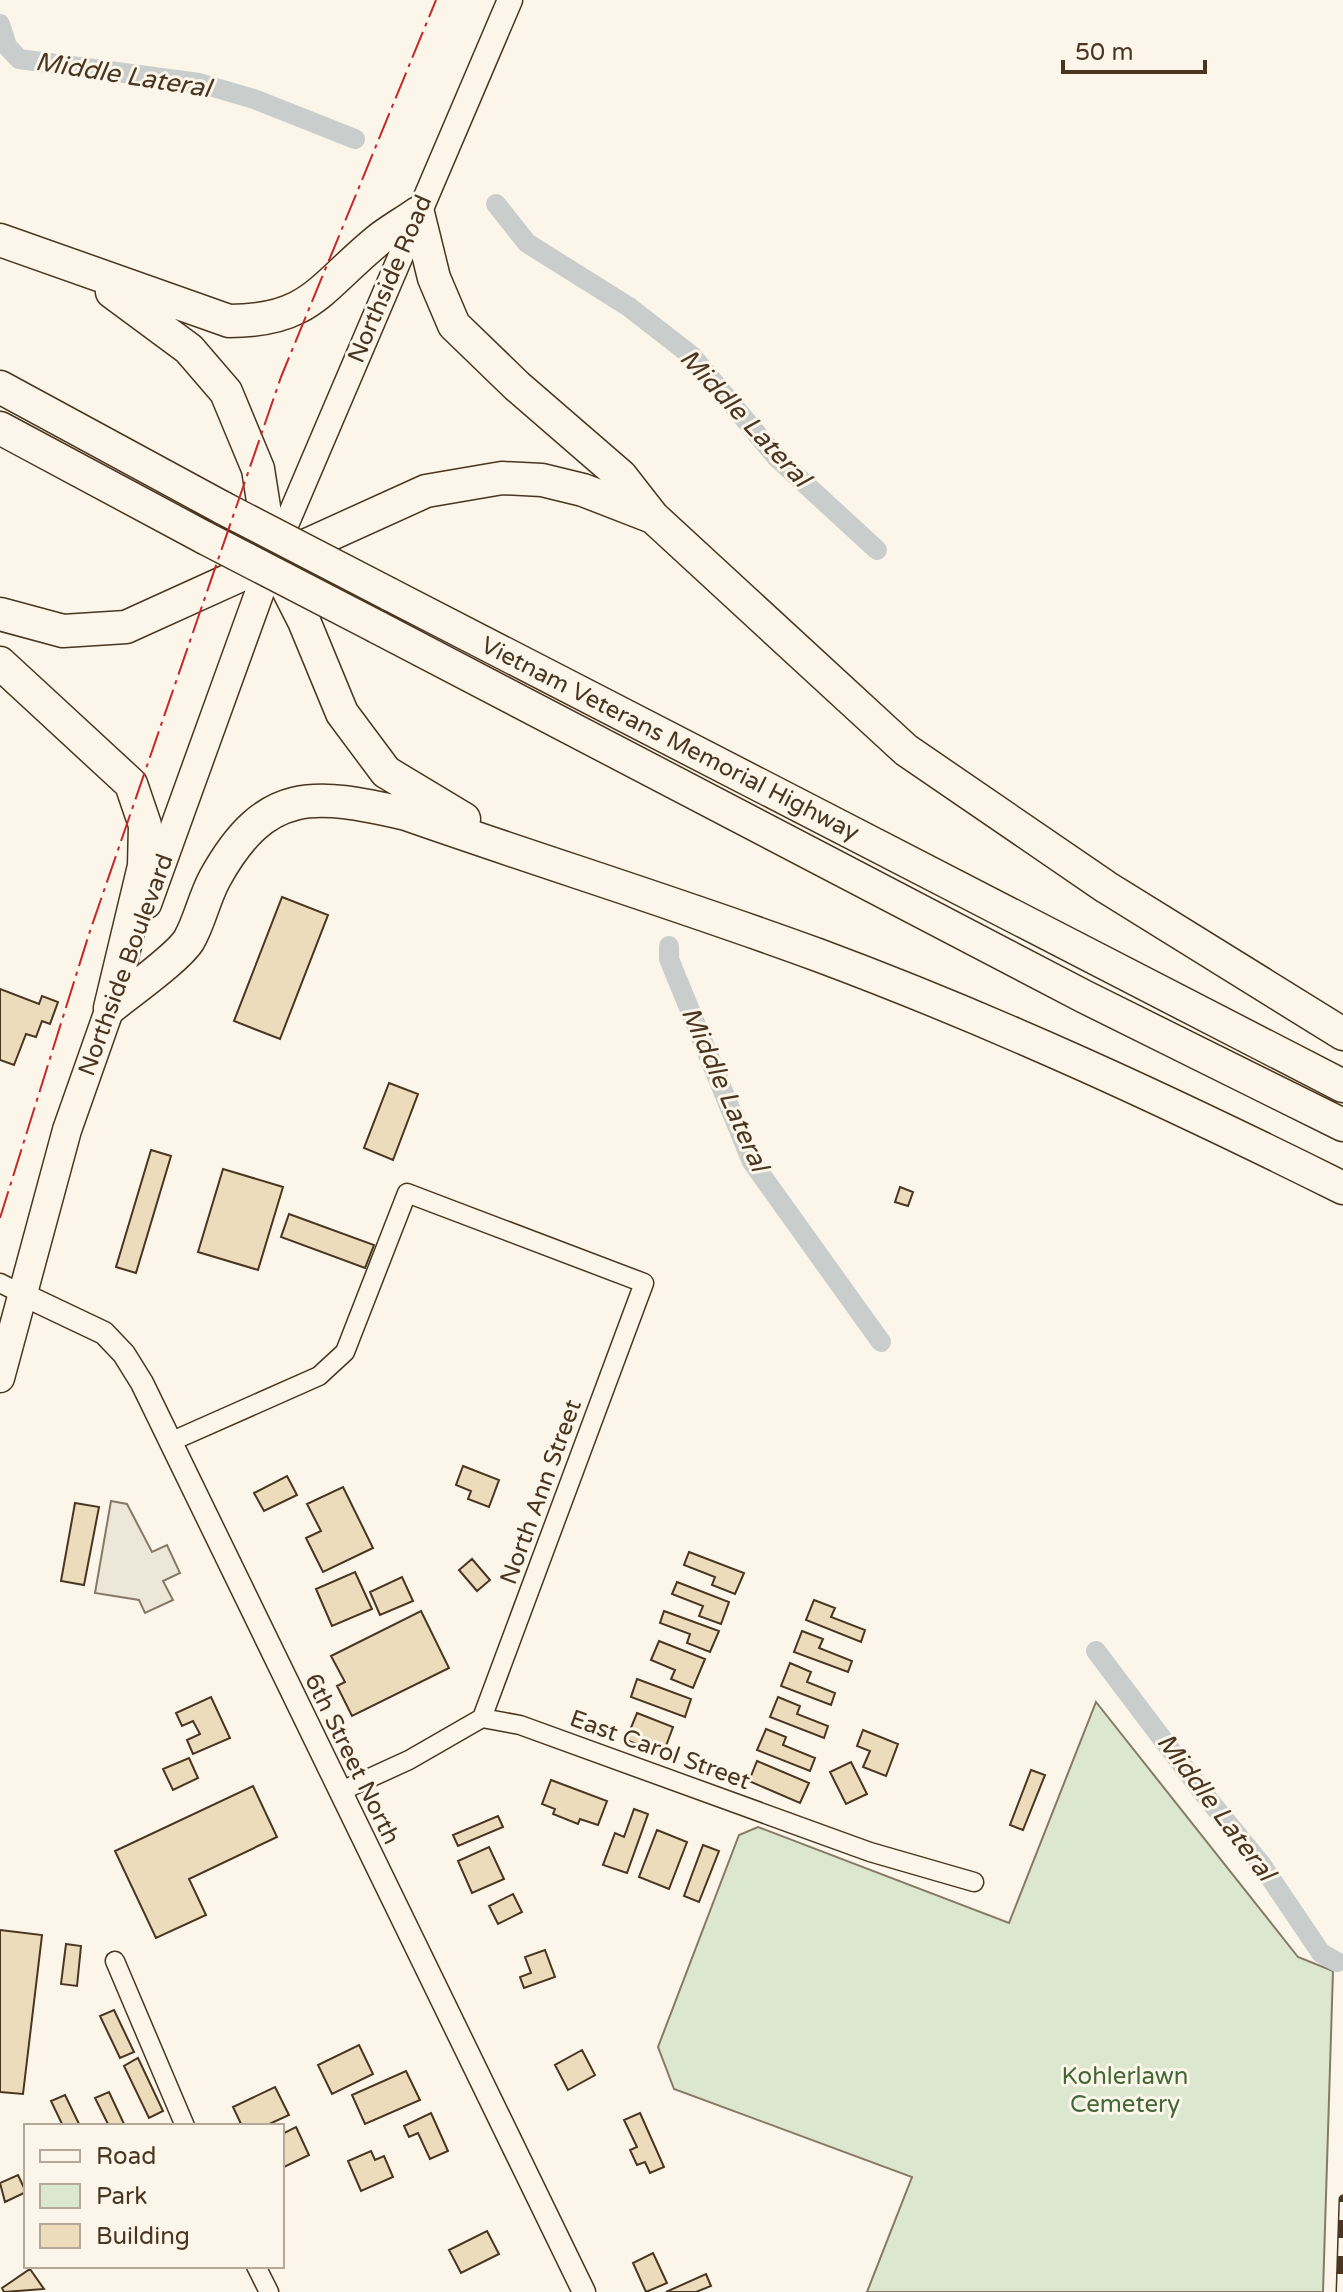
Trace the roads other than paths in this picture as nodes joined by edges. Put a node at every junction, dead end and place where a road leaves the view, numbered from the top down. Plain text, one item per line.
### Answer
1 (510, 0) edge
2 (418, 213) junction
3 (0, 240) edge
4 (58, 261) junction
5 (0, 387) edge
6 (0, 428) edge
7 (653, 517) junction
8 (272, 558) junction
9 (0, 614) edge
10 (0, 663) edge
11 (560, 868) junction
12 (110, 1008) junction
13 (1343, 1034) edge
14 (1343, 1086) edge
15 (1343, 1125) edge
16 (1343, 1188) edge
17 (12, 1289) edge
18 (0, 1378) edge
19 (170, 1442) junction
20 (482, 1718) junction
21 (339, 1792) junction
22 (974, 1882) dead end
23 (115, 1961) dead end
24 (184, 2124) edge
25 (257, 2268) edge
26 (269, 2292) edge
27 (584, 2292) edge

1 - 2 main road, Northside Road
2 - 4 highway
2 - 7 highway
2 - 8 main road, Northside Road
3 - 4 highway
4 - 8 highway
5 - 14 highway, Vietnam Veterans Memorial Highway, bridge
6 - 15 highway, Vietnam Veterans Memorial Highway, bridge
7 - 8 highway
7 - 13 highway
8 - 9 highway
8 - 11 highway
8 - 12 main road, Northside Boulevard
10 - 12 highway
11 - 12 highway
11 - 16 highway
12 - 17 main road, Northside Boulevard
17 - 18 main road, Northside Boulevard
17 - 19 street, 6th Street North
19 - 20 street, North Ann Street
19 - 21 street, 6th Street North
20 - 21 street
20 - 22 street, East Carol Street
21 - 27 street, 6th Street North
23 - 24 street
25 - 26 street

